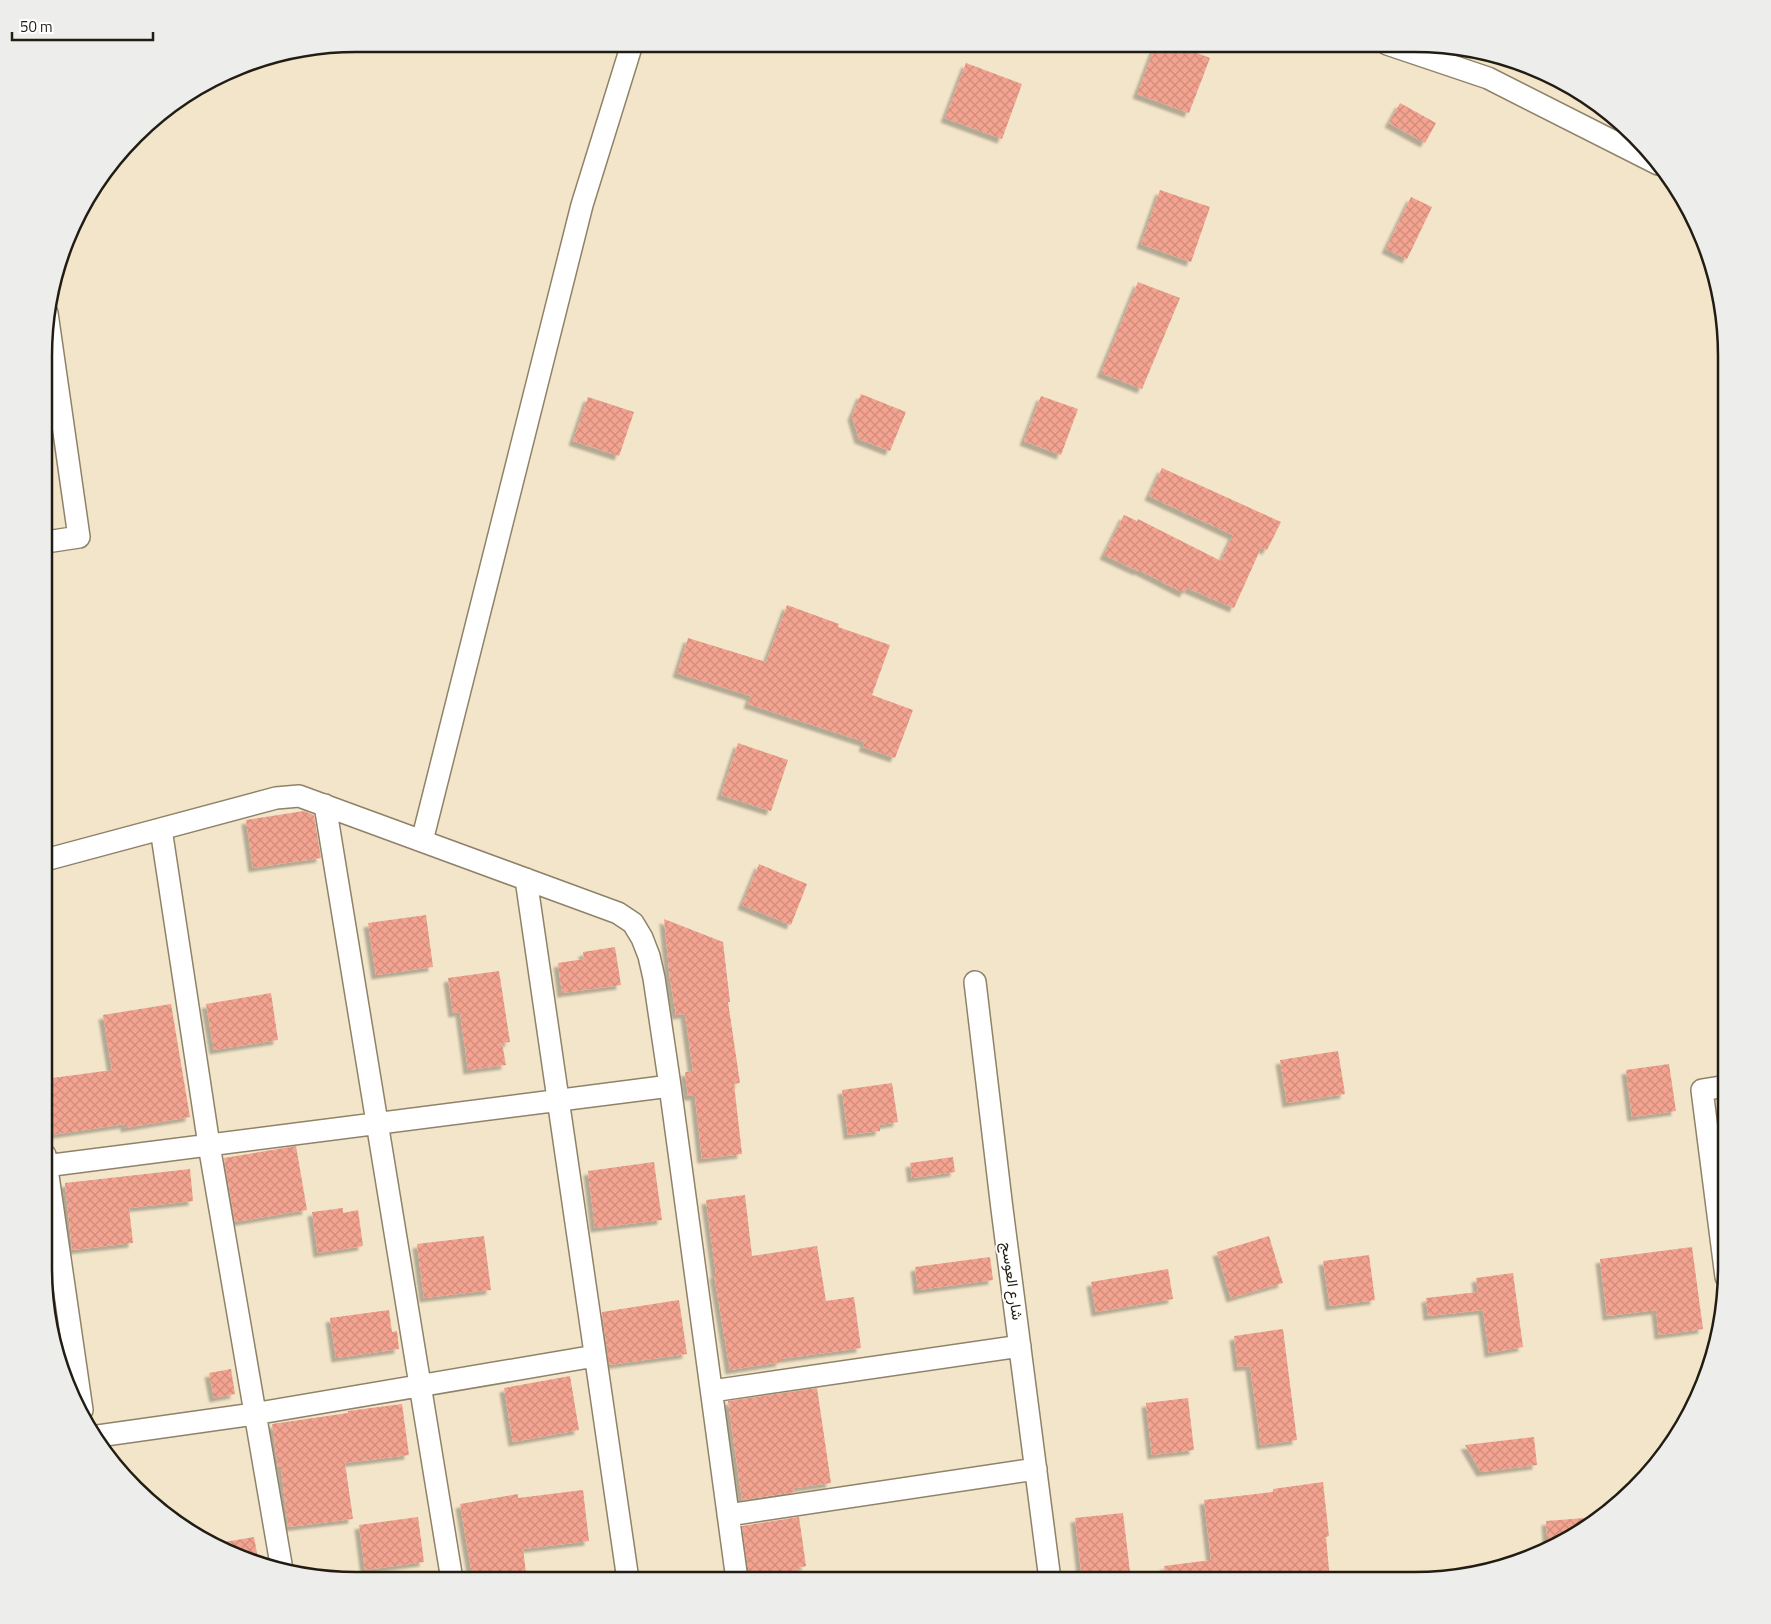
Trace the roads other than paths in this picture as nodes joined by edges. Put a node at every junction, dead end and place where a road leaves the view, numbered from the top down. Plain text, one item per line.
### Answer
1 (630, 52) edge
2 (1411, 52) edge
3 (1644, 157) edge
4 (53, 399) edge
5 (53, 541) edge
6 (325, 805) junction
7 (161, 829) junction
8 (422, 841) junction
9 (53, 858) edge
10 (526, 879) junction
11 (975, 982) dead end
12 (670, 1086) junction
13 (1718, 1087) edge
14 (558, 1100) junction
15 (377, 1123) junction
16 (209, 1145) junction
17 (53, 1161) edge
18 (1718, 1215) edge
19 (53, 1216) edge
20 (1020, 1346) junction
21 (595, 1356) junction
22 (420, 1385) junction
23 (79, 1391) edge
24 (712, 1391) junction
25 (254, 1414) junction
26 (103, 1435) edge
27 (1036, 1469) junction
28 (728, 1515) junction
29 (281, 1562) edge
30 (451, 1572) edge
31 (627, 1572) edge
32 (736, 1572) edge
33 (1049, 1572) edge

1 - 8 street
2 - 3 street
4 - 5 street
6 - 7 street
6 - 8 street
6 - 15 street
7 - 9 street
7 - 16 street
8 - 10 street
10 - 12 street
10 - 14 street
11 - 20 street, شارع العوسج
12 - 14 street
12 - 24 street
13 - 18 street
14 - 15 street
14 - 21 street
15 - 16 street
15 - 22 street
16 - 17 street
16 - 25 street
19 - 23 street
20 - 24 street
20 - 27 street, شارع العوسج
21 - 22 street
21 - 31 street
22 - 25 street
22 - 30 street
24 - 28 street
25 - 26 street
25 - 29 street
27 - 28 street
27 - 33 street, شارع العوسج
28 - 32 street

